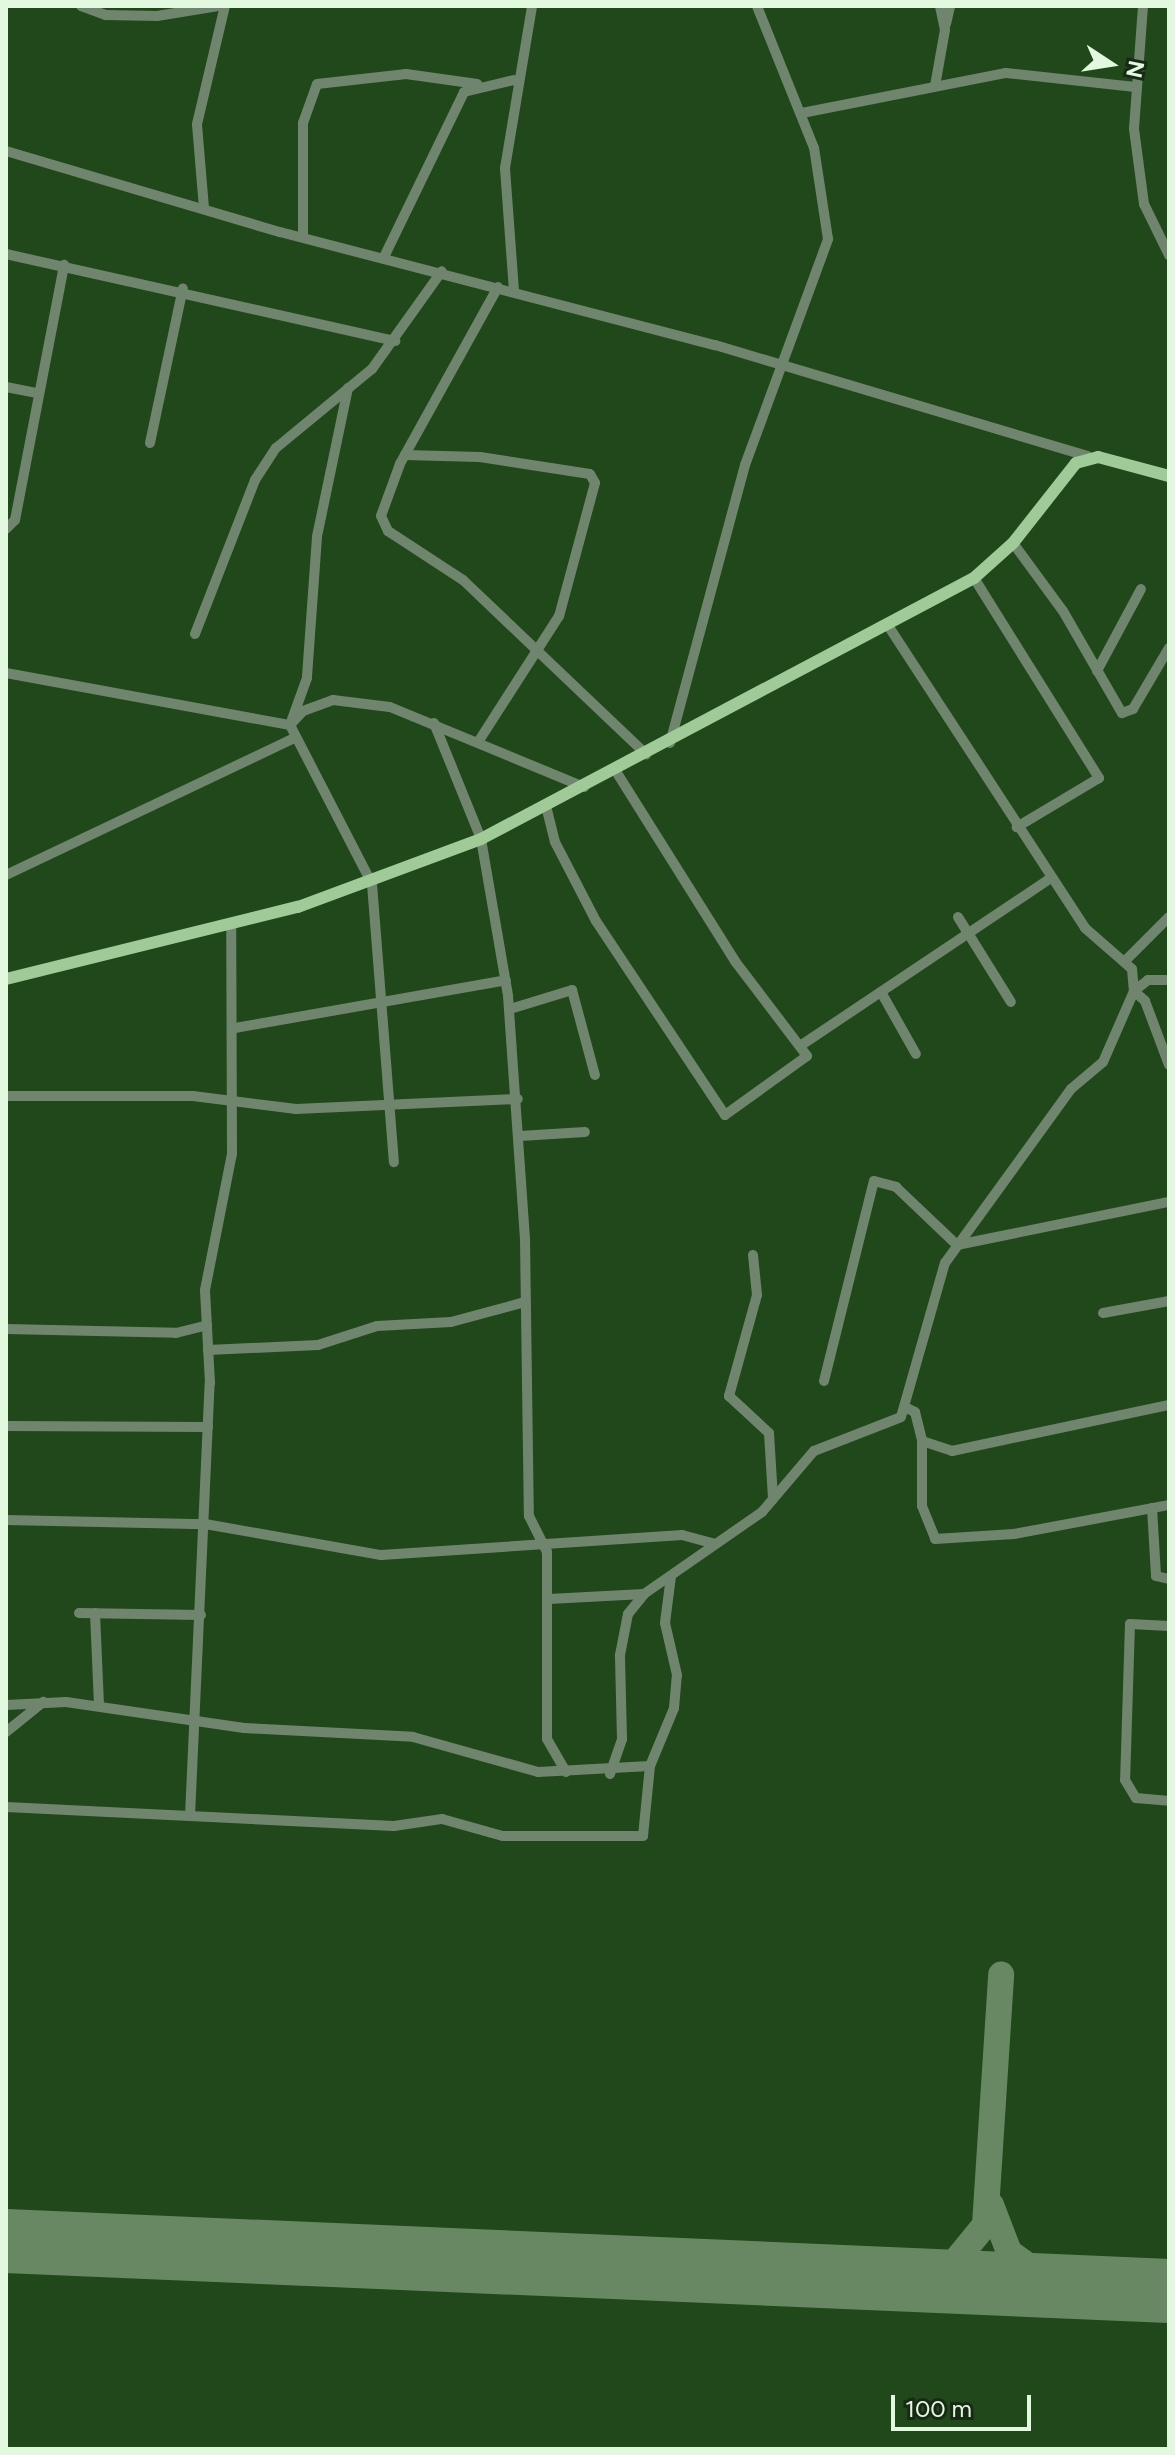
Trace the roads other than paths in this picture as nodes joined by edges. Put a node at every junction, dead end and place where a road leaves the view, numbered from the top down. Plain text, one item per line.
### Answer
1 (81, 6) edge
2 (218, 6) edge
3 (225, 6) edge
4 (532, 6) edge
5 (757, 6) edge
6 (940, 6) edge
7 (950, 6) edge
8 (1143, 6) edge
9 (945, 30) junction
10 (514, 80) junction
11 (477, 84) junction
12 (935, 86) junction
13 (1135, 87) junction
14 (802, 113) junction
15 (6, 151) edge
16 (204, 208) junction
17 (303, 237) junction
18 (6, 254) edge
19 (385, 255) junction
20 (1169, 255) edge
21 (64, 265) junction
22 (442, 271) junction
23 (498, 287) junction
24 (183, 288) junction
25 (514, 291) junction
26 (395, 341) junction
27 (786, 365) junction
28 (6, 387) edge
29 (348, 388) junction
30 (37, 393) junction
31 (150, 443) dead end
32 (405, 455) junction
33 (1088, 456) junction
34 (1169, 476) edge
35 (6, 529) edge
36 (1013, 543) junction
37 (974, 578) junction
38 (1141, 589) dead end
39 (889, 627) junction
40 (195, 634) dead end
41 (1169, 648) edge
42 (538, 653) junction
43 (1097, 671) junction
44 (6, 673) edge
45 (434, 723) junction
46 (290, 725) junction
47 (296, 737) junction
48 (480, 739) junction
49 (670, 743) junction
50 (646, 754) junction
51 (615, 770) junction
52 (584, 787) junction
53 (546, 806) junction
54 (1017, 827) junction
55 (481, 839) junction
56 (6, 875) edge
57 (1052, 877) junction
58 (372, 884) junction
59 (958, 917) dead end
60 (1169, 917) edge
61 (231, 923) junction
62 (971, 936) junction
63 (1125, 961) junction
64 (6, 979) edge
65 (506, 980) junction
66 (1169, 980) edge
67 (1134, 991) junction
68 (881, 992) junction
69 (380, 1001) junction
70 (1011, 1002) dead end
71 (510, 1009) junction
72 (235, 1028) junction
73 (800, 1046) junction
74 (916, 1054) dead end
75 (1169, 1065) edge
76 (595, 1075) dead end
77 (6, 1096) edge
78 (233, 1099) junction
79 (518, 1099) junction
80 (390, 1104) junction
81 (585, 1132) dead end
82 (520, 1136) junction
83 (394, 1162) dead end
84 (1169, 1202) edge
85 (957, 1245) junction
86 (753, 1255) dead end
87 (1169, 1301) edge
88 (525, 1302) junction
89 (1103, 1313) dead end
90 (207, 1325) junction
91 (6, 1329) edge
92 (208, 1350) junction
93 (824, 1381) dead end
94 (1169, 1405) edge
95 (905, 1407) junction
96 (6, 1426) edge
97 (208, 1427) junction
98 (922, 1441) junction
99 (773, 1499) junction
100 (1169, 1505) edge
101 (1152, 1508) junction
102 (6, 1520) edge
103 (205, 1524) junction
104 (544, 1544) junction
105 (715, 1544) junction
106 (672, 1575) junction
107 (1169, 1579) edge
108 (644, 1594) junction
109 (549, 1599) junction
110 (79, 1613) dead end
111 (95, 1613) junction
112 (201, 1615) junction
113 (1169, 1626) edge
114 (43, 1702) junction
115 (6, 1705) edge
116 (99, 1706) junction
117 (199, 1720) junction
118 (6, 1732) edge
119 (650, 1766) junction
120 (566, 1772) junction
121 (610, 1774) junction
122 (1169, 1801) edge
123 (6, 1807) edge
124 (190, 1816) junction

1 - 2 street
3 - 16 street
4 - 10 street
5 - 14 street
6 - 9 street
7 - 9 street
8 - 13 street
9 - 12 street
10 - 11 street
10 - 25 street
11 - 17 street
11 - 19 street
12 - 13 street
12 - 14 street
13 - 20 street
14 - 27 street
15 - 16 street
16 - 17 street
17 - 19 street
18 - 21 street
19 - 22 street
21 - 24 street
21 - 30 street
22 - 23 street
22 - 26 street
23 - 25 street
23 - 32 street
24 - 26 street
24 - 31 street
25 - 27 street
26 - 29 street
27 - 33 street
27 - 49 street
28 - 30 street
29 - 40 street
29 - 46 street
30 - 35 street
32 - 42 street
32 - 42 street
33 - 34 main road
33 - 36 main road
36 - 37 main road
36 - 43 street
37 - 39 main road
37 - 54 street
38 - 43 street
39 - 49 main road
39 - 54 street
41 - 43 street
42 - 48 street
42 - 50 street
44 - 46 street
45 - 46 street
45 - 48 street
45 - 55 street
46 - 47 street
47 - 56 street
47 - 58 street
48 - 52 street
49 - 50 main road
50 - 51 main road
51 - 52 main road
51 - 73 street
52 - 53 main road
53 - 55 main road
53 - 73 street
54 - 57 street
55 - 58 main road
55 - 65 street
57 - 62 street
57 - 63 street
58 - 61 main road
58 - 69 street
59 - 62 street
60 - 63 street
61 - 64 main road
61 - 72 street
62 - 68 street
62 - 70 street
63 - 67 street
65 - 69 street
65 - 71 street
66 - 67 street
67 - 75 street
67 - 85 street
68 - 73 street
68 - 74 street
69 - 72 street
69 - 80 street
71 - 76 street
71 - 79 street
72 - 78 street
77 - 78 street
78 - 80 street
78 - 90 street
79 - 80 street
79 - 82 street
80 - 83 street
81 - 82 street
82 - 88 street
84 - 85 street
85 - 93 street
85 - 95 street
86 - 99 street
87 - 89 street
88 - 92 street
88 - 104 street
90 - 91 street
90 - 92 street
92 - 97 street
94 - 98 street
95 - 98 street
95 - 99 street
96 - 97 street
97 - 103 street
98 - 101 street
99 - 105 street
100 - 101 street
101 - 107 street
102 - 103 street
103 - 104 street
103 - 112 street
104 - 105 street
104 - 109 street
105 - 106 street
106 - 108 street
106 - 119 street
108 - 109 street
108 - 121 street
109 - 120 street
110 - 111 street
111 - 112 street
111 - 116 street
112 - 117 street
113 - 122 street
114 - 115 street
114 - 116 street
114 - 118 street
116 - 117 street
117 - 120 street
117 - 124 street
119 - 121 street
119 - 124 street
120 - 121 street
123 - 124 street

